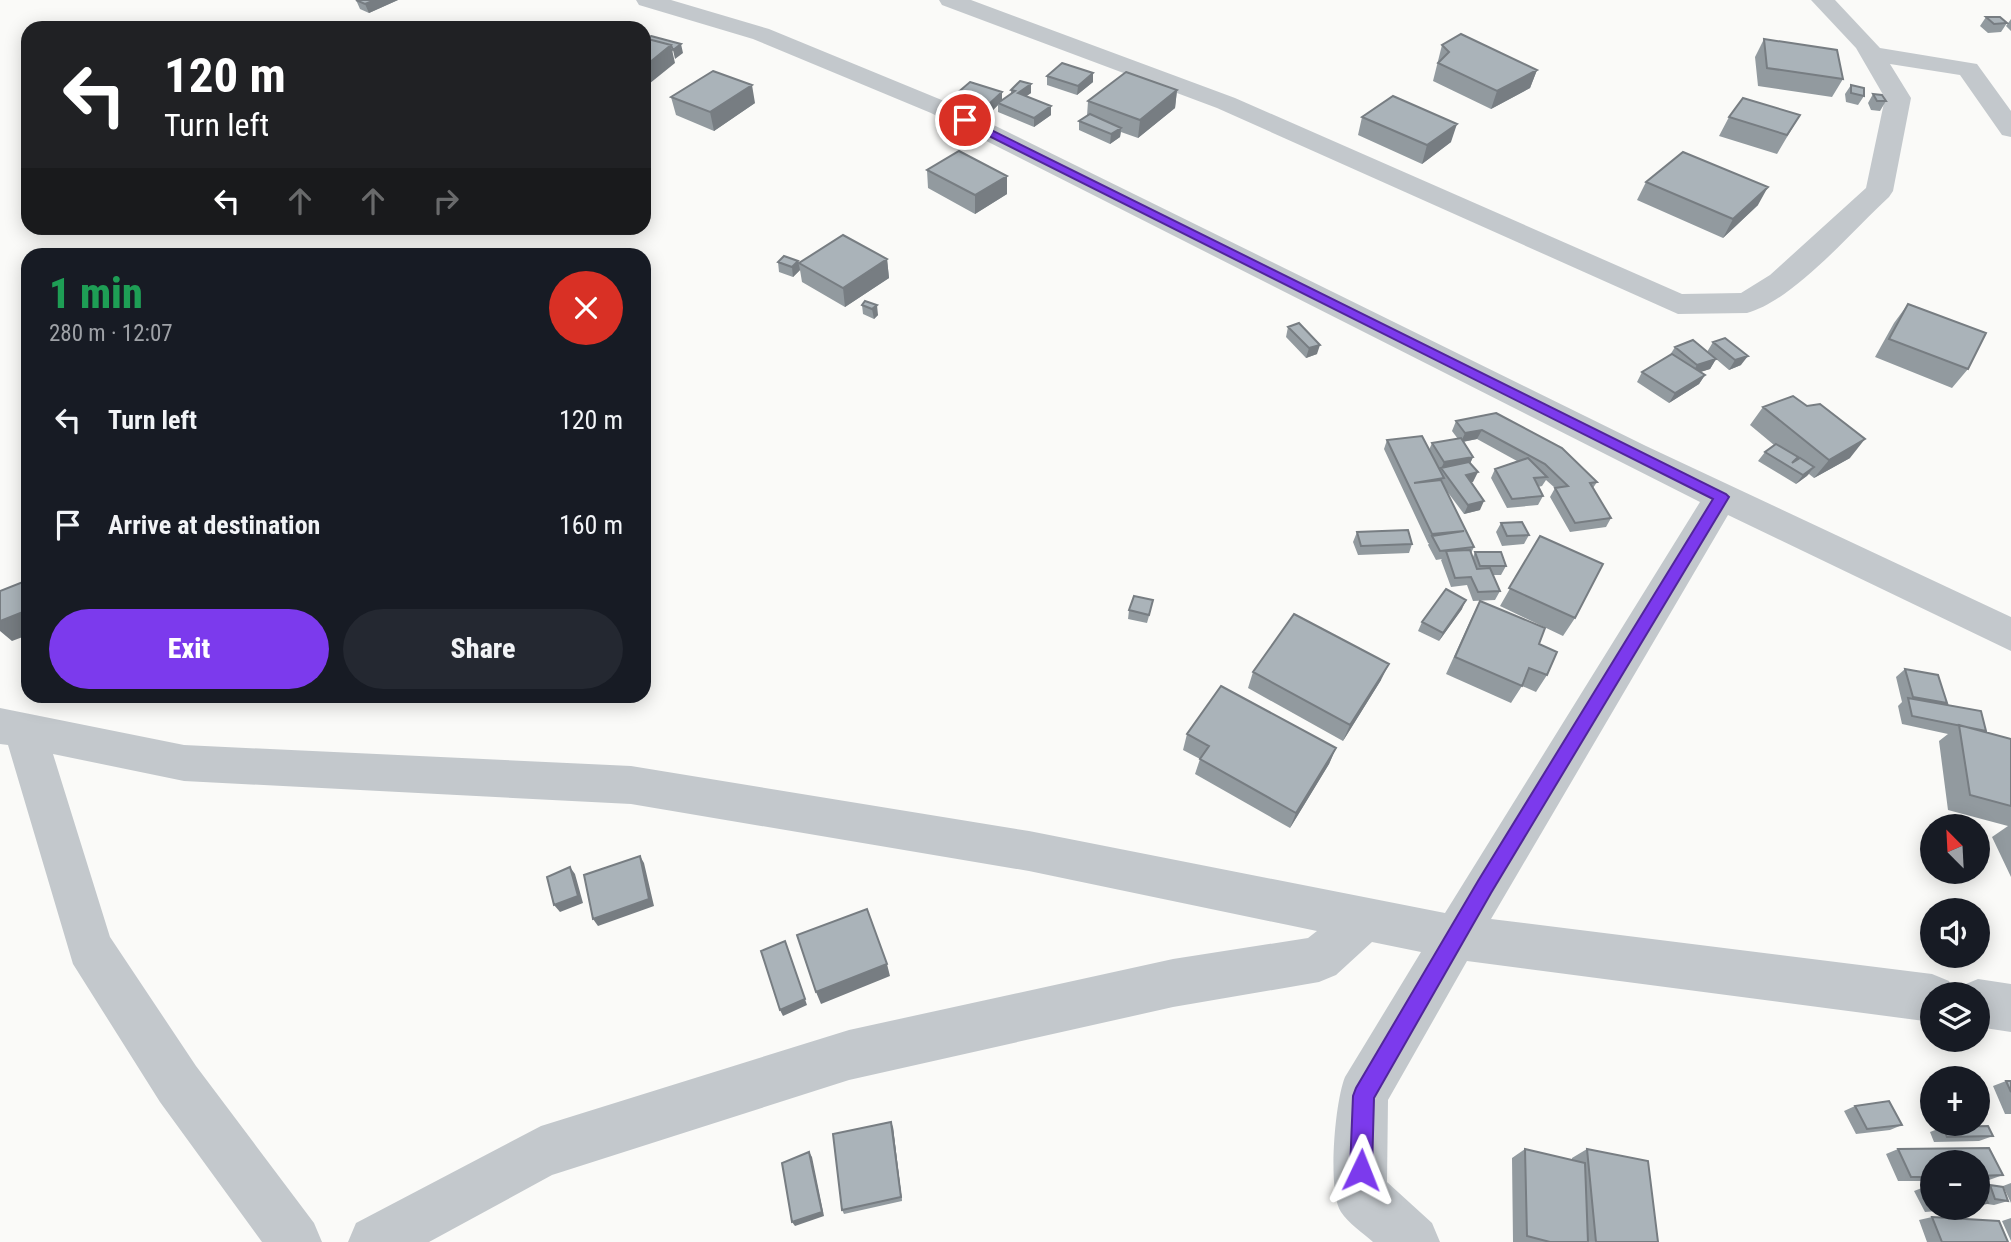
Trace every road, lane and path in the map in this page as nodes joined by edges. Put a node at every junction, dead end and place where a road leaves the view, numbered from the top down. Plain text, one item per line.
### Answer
1 (647, 0) edge
2 (950, 0) edge
3 (1822, 0) edge
4 (1872, 54) junction
5 (2011, 128) edge
6 (1721, 497) junction
7 (2011, 635) edge
8 (13, 729) edge
9 (1365, 919) junction
10 (1455, 937) junction
11 (1920, 996) edge
12 (1990, 1005) edge
13 (2011, 1008) edge
14 (295, 1242) edge
15 (375, 1242) edge
16 (1413, 1242) edge

1 - 6 street
2 - 4 street
3 - 4 street
4 - 5 street
6 - 7 street
6 - 10 street
8 - 9 street
8 - 14 street
9 - 10 street
9 - 15 street
10 - 11 street
10 - 16 street
12 - 13 street

